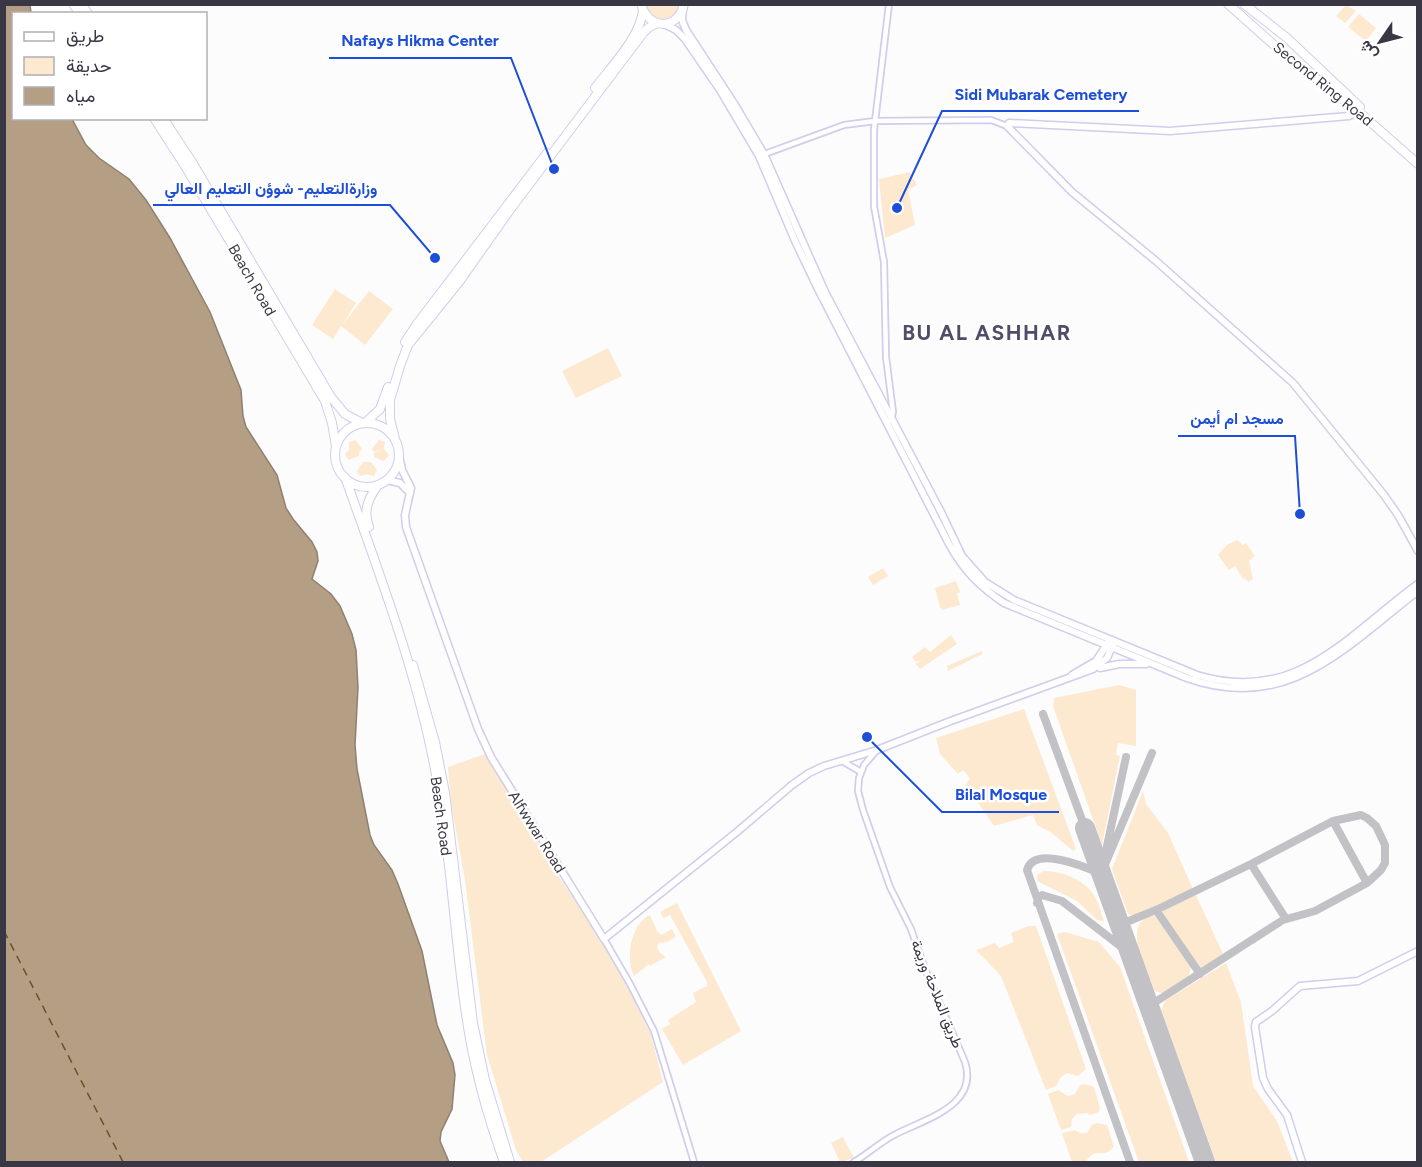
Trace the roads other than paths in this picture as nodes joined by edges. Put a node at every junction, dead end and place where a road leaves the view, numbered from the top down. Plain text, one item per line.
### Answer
1 (889, 4) edge
2 (1228, 4) edge
3 (1242, 4) edge
4 (642, 7) edge
5 (683, 7) edge
6 (1240, 15) junction
7 (661, 24) junction
8 (644, 26) junction
9 (1314, 77) junction
10 (1334, 84) junction
11 (1359, 112) junction
12 (155, 120) edge
13 (164, 120) edge
14 (875, 121) junction
15 (1007, 126) junction
16 (762, 155) junction
17 (1418, 158) edge
18 (1418, 164) edge
19 (888, 421) junction
20 (363, 423) junction
21 (395, 439) junction
22 (336, 446) junction
23 (399, 455) junction
24 (345, 477) junction
25 (387, 480) junction
26 (378, 485) junction
27 (410, 493) junction
28 (1418, 551) edge
29 (1416, 588) edge
30 (1111, 643) junction
31 (1154, 664) junction
32 (1093, 669) junction
33 (1070, 677) junction
34 (877, 750) junction
35 (842, 761) junction
36 (861, 772) junction
37 (604, 939) junction
38 (1418, 951) edge
39 (504, 1162) edge
40 (510, 1162) edge
41 (694, 1162) edge
42 (854, 1162) edge
43 (1302, 1162) edge

1 - 14 street
2 - 6 highway, Second Ring Road
3 - 6 highway
3 - 10 highway, Second Ring Road
4 - 7 highway
4 - 8 highway
5 - 7 highway
5 - 16 main road
6 - 9 highway, Second Ring Road
7 - 8 highway
7 - 16 main road
8 - 20 highway
8 - 21 highway
9 - 10 highway
9 - 11 highway, Second Ring Road
10 - 17 highway, Second Ring Road
11 - 15 main road
11 - 18 highway, Second Ring Road
12 - 22 highway, Beach Road
13 - 20 highway, Beach Road
14 - 15 street
14 - 16 street
14 - 19 street
15 - 28 main road
16 - 19 main road
19 - 30 main road
20 - 21 highway
20 - 22 highway
21 - 23 highway
22 - 24 highway
23 - 25 highway
23 - 27 main road, Alfwwar Road
24 - 26 highway
24 - 39 highway, Beach Road
25 - 26 highway
25 - 27 main road
26 - 40 highway, Beach Road
27 - 37 main road, Alfwwar Road
29 - 30 main road
29 - 31 main road
30 - 31 main road
30 - 32 main road
30 - 33 main road
31 - 32 main road
32 - 33 main road
33 - 34 main road
34 - 35 main road
34 - 36 street
35 - 36 street
35 - 37 main road
36 - 42 street, طريق الملاحة وريمة
37 - 41 street, Alfwwar Road
38 - 43 main road

